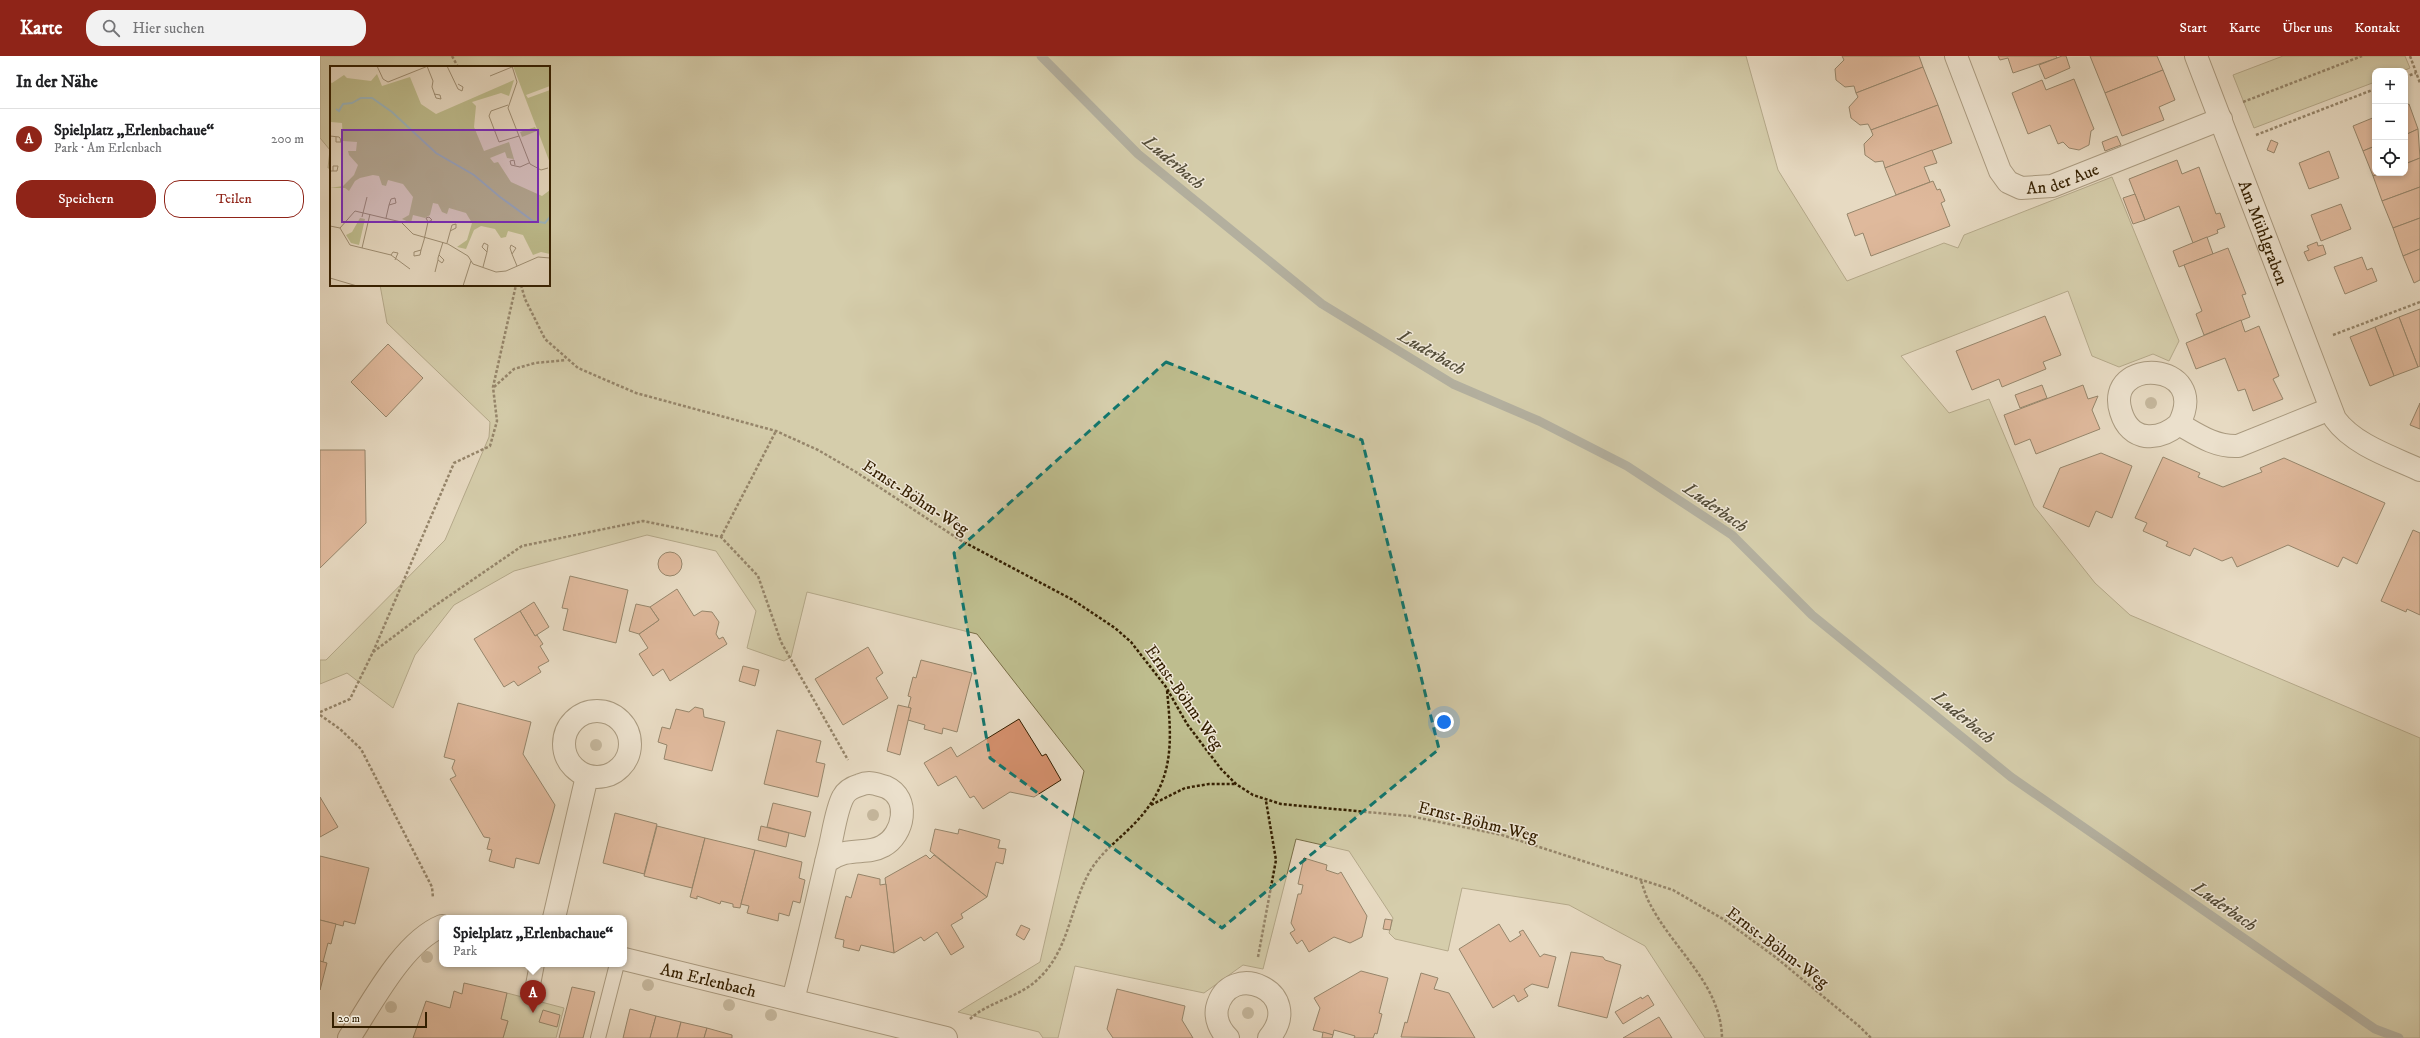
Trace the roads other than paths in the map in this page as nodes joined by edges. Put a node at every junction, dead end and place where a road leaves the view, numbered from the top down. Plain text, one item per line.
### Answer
1 (1956, 56) edge
2 (2196, 56) edge
3 (2220, 119) junction
4 (2330, 409) junction
5 (2178, 424) dead end
6 (2420, 470) edge
7 (588, 776) dead end
8 (826, 862) junction
9 (555, 915) edge
10 (439, 928) edge
11 (627, 960) edge
12 (536, 967) edge
13 (616, 967) edge
14 (532, 990) dead end
15 (794, 1000) junction
16 (349, 1038) edge
17 (598, 1038) edge
18 (946, 1038) edge
19 (1228, 1038) edge
20 (1269, 1038) edge

1 - 3 street, An der Aue
2 - 3 street, Am Mühlgraben
3 - 4 street, Am Mühlgraben
4 - 5 street
4 - 6 street, Am Mühlgraben
7 - 9 street
8 - 8 street
8 - 15 street
10 - 16 street
11 - 15 street, Am Erlenbach
12 - 14 lane
13 - 17 lane
15 - 18 street, Am Erlenbach
19 - 20 street

